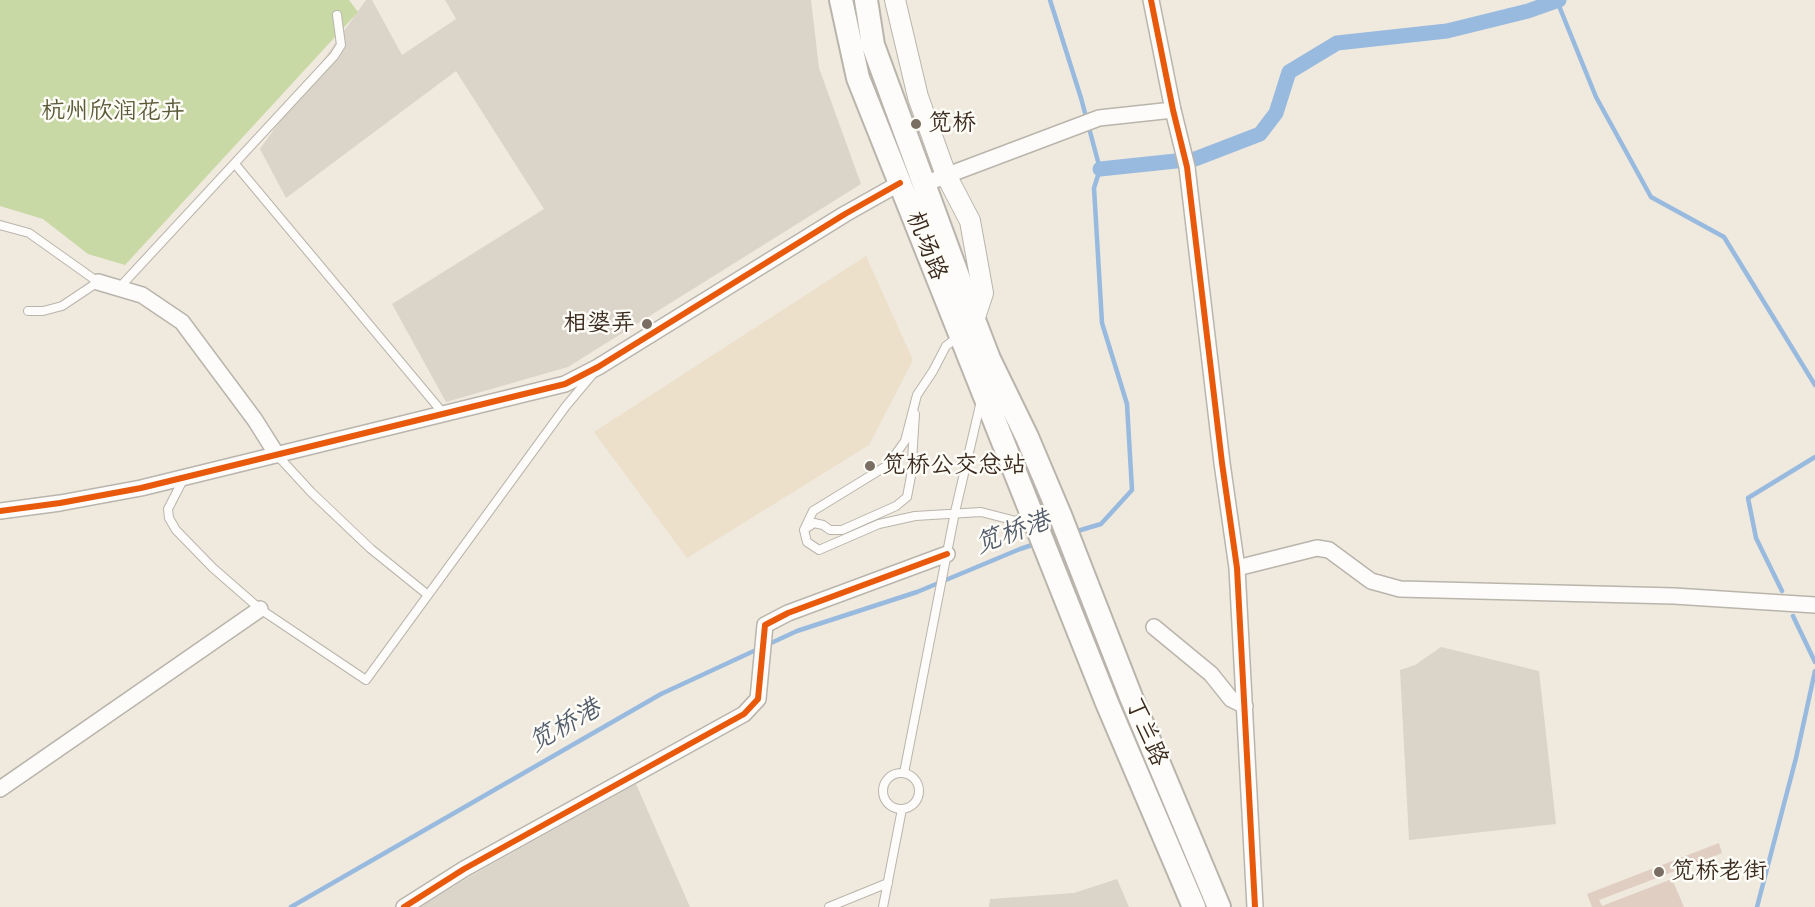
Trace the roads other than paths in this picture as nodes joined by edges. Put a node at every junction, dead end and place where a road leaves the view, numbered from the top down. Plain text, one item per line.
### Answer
1 (841, 0) edge
2 (866, 0) edge
3 (895, 0) edge
4 (1151, 0) edge
5 (337, 15) dead end
6 (1173, 110) junction
7 (235, 164) junction
8 (946, 175) junction
9 (900, 183) junction
10 (924, 184) junction
11 (0, 225) edge
12 (98, 282) junction
13 (119, 288) junction
14 (28, 311) dead end
15 (968, 327) junction
16 (598, 367) junction
17 (991, 382) junction
18 (916, 395) junction
19 (444, 415) junction
20 (277, 455) junction
21 (184, 478) junction
22 (0, 511) edge
23 (955, 512) junction
24 (1035, 520) junction
25 (804, 530) junction
26 (946, 559) junction
27 (1237, 567) junction
28 (428, 595) junction
29 (1815, 606) edge
30 (260, 609) junction
31 (1154, 627) dead end
32 (1245, 706) junction
33 (904, 773) junction
34 (0, 789) edge
35 (902, 809) junction
36 (888, 883) junction
37 (404, 907) edge
38 (829, 907) edge
39 (883, 907) edge
40 (1194, 907) edge
41 (1219, 907) edge
42 (1256, 907) edge

1 - 9 main road, 机场路
2 - 10 main road, 机场路
3 - 8 main road, 机场路
4 - 6 street
5 - 7 lane
6 - 8 street
6 - 27 street
7 - 13 lane
7 - 19 lane
8 - 10 street
8 - 15 main road, 机场路
9 - 15 main road, 机场路
9 - 16 street
10 - 15 main road, 机场路
11 - 12 lane
12 - 13 street
12 - 14 lane
13 - 20 street
15 - 17 main road, 机场路
15 - 18 lane
16 - 19 street
16 - 28 lane
17 - 23 lane
17 - 24 main road
17 - 41 main road, 丁兰路
18 - 25 lane
18 - 25 lane
19 - 20 street
20 - 21 street
20 - 28 lane
21 - 22 street
21 - 30 lane
23 - 24 lane
23 - 25 lane
23 - 26 lane
24 - 40 main road, 丁兰路
26 - 33 lane
26 - 37 street
27 - 29 street
27 - 32 street
28 - 30 lane
30 - 34 street
31 - 32 street
32 - 42 street
33 - 35 lane
33 - 35 lane
35 - 36 lane
36 - 38 lane
36 - 39 lane

